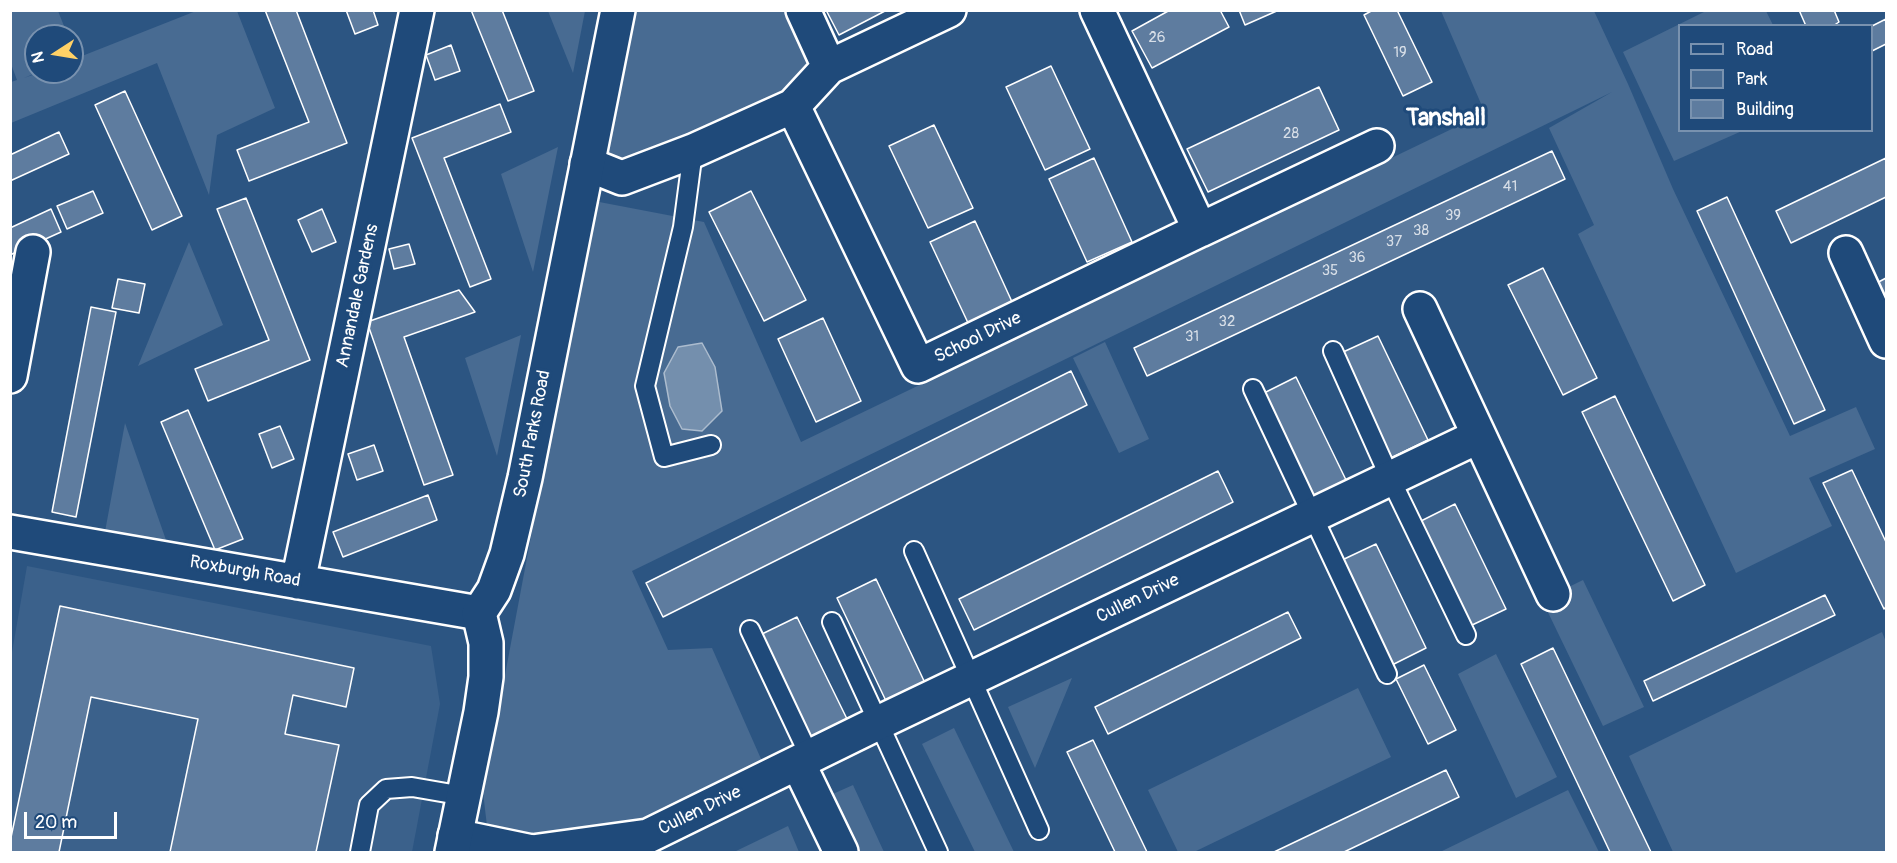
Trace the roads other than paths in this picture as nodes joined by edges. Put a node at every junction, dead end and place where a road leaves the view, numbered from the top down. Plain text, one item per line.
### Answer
1 (417, 10) edge
2 (618, 10) edge
3 (803, 10) edge
4 (950, 10) edge
5 (1096, 10) edge
6 (829, 67) junction
7 (793, 106) junction
8 (1377, 146) dead end
9 (693, 151) junction
10 (587, 164) junction
11 (1200, 230) junction
12 (33, 252) dead end
13 (1846, 253) dead end
14 (1420, 309) dead end
15 (1887, 341) edge
16 (1333, 351) dead end
17 (10, 376) edge
18 (1253, 389) dead end
19 (1479, 436) junction
20 (711, 445) dead end
21 (1390, 478) junction
22 (1313, 516) junction
23 (10, 532) edge
24 (914, 551) dead end
25 (298, 582) junction
26 (1553, 594) dead end
27 (479, 613) junction
28 (832, 622) dead end
29 (750, 630) dead end
30 (1467, 636) dead end
31 (1388, 674) dead end
32 (971, 679) junction
33 (878, 723) junction
34 (804, 760) junction
35 (464, 796) junction
36 (1039, 830) dead end
37 (454, 844) edge
38 (360, 852) edge
39 (841, 852) edge
40 (938, 852) edge

1 - 25 street, Annandale Gardens
2 - 10 street, South Parks Road
3 - 6 street
4 - 6 street
5 - 11 street
6 - 7 street
7 - 9 street
7 - 11 street, School Drive
8 - 11 street, School Drive
9 - 10 street
9 - 20 lane
10 - 27 street, South Parks Road
12 - 17 street
13 - 15 street
14 - 19 street
16 - 21 lane
18 - 22 lane
19 - 21 street, Cullen Drive
19 - 26 street
21 - 22 street, Cullen Drive
21 - 30 lane
22 - 31 lane
22 - 32 street, Cullen Drive
23 - 25 street, Roxburgh Road
24 - 32 lane
25 - 27 street, Roxburgh Road
27 - 35 street
28 - 33 lane
29 - 34 lane
32 - 33 street, Cullen Drive
32 - 36 lane
33 - 34 street, Cullen Drive
33 - 40 lane
34 - 37 street, Cullen Drive
34 - 39 street
35 - 37 street
35 - 38 lane

